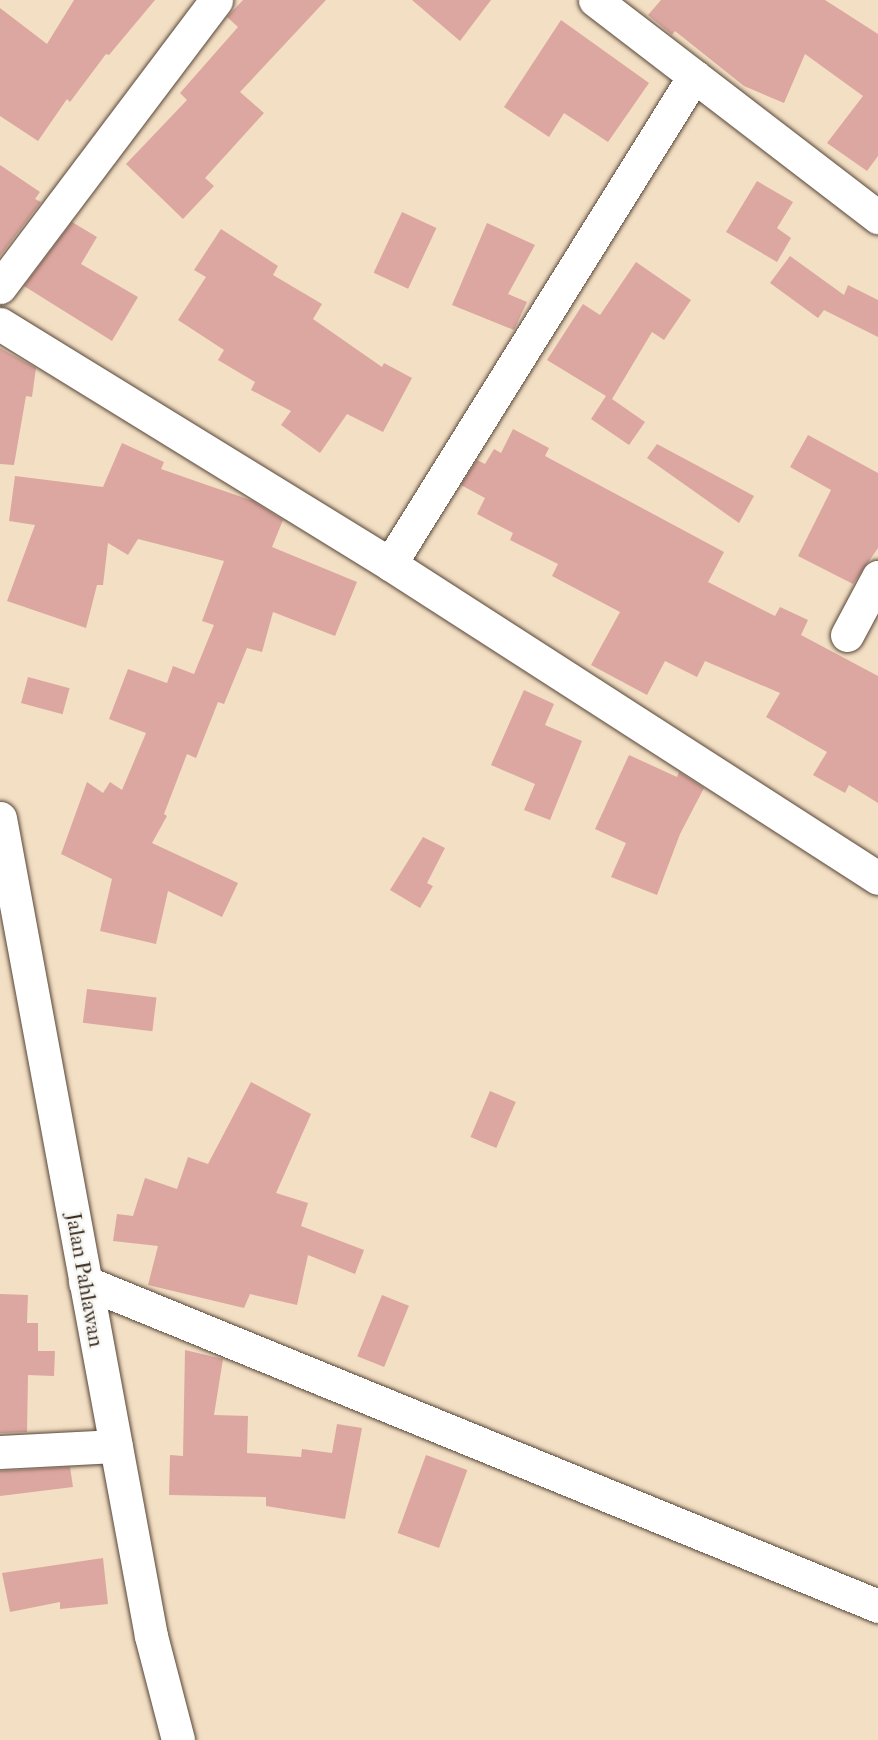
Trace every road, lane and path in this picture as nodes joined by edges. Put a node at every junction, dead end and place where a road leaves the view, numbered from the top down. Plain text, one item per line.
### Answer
1 (216, 0) edge
2 (595, 0) edge
3 (694, 76) junction
4 (878, 217) edge
5 (0, 288) edge
6 (0, 324) edge
7 (390, 564) junction
8 (878, 577) edge
9 (847, 635) dead end
10 (0, 818) edge
11 (878, 878) edge
12 (85, 1282) junction
13 (116, 1446) junction
14 (0, 1452) edge
15 (878, 1606) edge
16 (178, 1740) edge

1 - 5 main road
2 - 3 main road
3 - 4 main road
3 - 7 main road
6 - 7 main road
7 - 11 main road
8 - 9 main road
10 - 12 main road, Jalan Pahlawan
12 - 13 main road, Jalan Pahlawan
12 - 15 main road
13 - 14 main road
13 - 16 main road, Jalan Pahlawan

